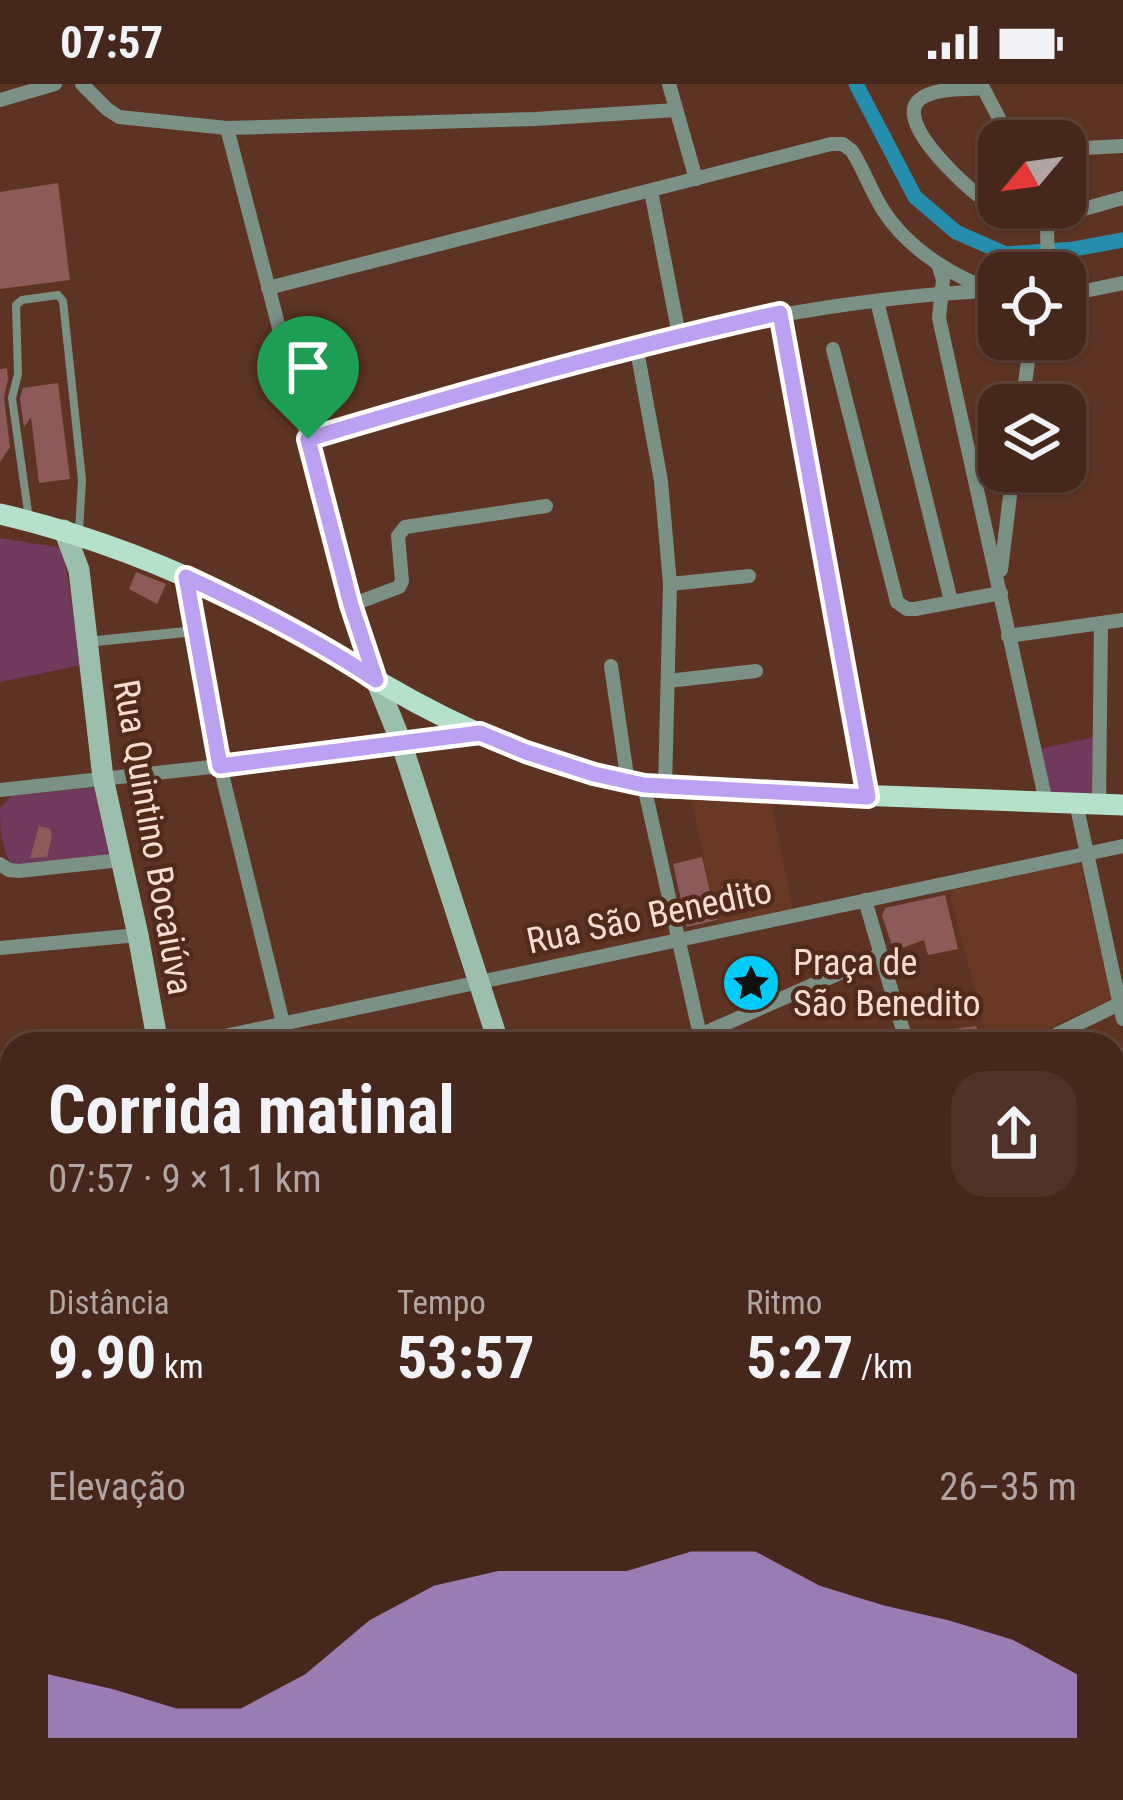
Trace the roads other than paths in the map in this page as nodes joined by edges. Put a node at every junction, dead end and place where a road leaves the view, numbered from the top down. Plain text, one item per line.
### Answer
1 (55, 84) edge
2 (82, 84) edge
3 (668, 84) edge
4 (982, 86) edge
5 (0, 100) edge
6 (676, 110) junction
7 (1001, 120) edge
8 (227, 128) junction
9 (1123, 146) edge
10 (1086, 148) edge
11 (696, 178) junction
12 (651, 190) junction
13 (978, 195) edge
14 (1123, 198) edge
15 (1086, 207) edge
16 (938, 264) junction
17 (978, 283) edge
18 (1123, 283) edge
19 (268, 288) junction
20 (1086, 291) edge
21 (978, 292) edge
22 (942, 293) junction
23 (877, 302) junction
24 (780, 313) junction
25 (679, 335) junction
26 (636, 345) junction
27 (832, 350) dead end
28 (308, 439) junction
29 (1011, 492) edge
30 (546, 506) dead end
31 (0, 514) edge
32 (29, 520) junction
33 (71, 532) junction
34 (102, 542) junction
35 (79, 570) junction
36 (749, 575) dead end
37 (186, 577) junction
38 (670, 584) junction
39 (1000, 587) junction
40 (951, 602) junction
41 (351, 605) junction
42 (1123, 620) edge
43 (1101, 624) junction
44 (196, 631) junction
45 (1008, 636) junction
46 (86, 642) junction
47 (610, 666) dead end
48 (756, 671) dead end
49 (376, 680) junction
50 (668, 681) junction
51 (480, 733) junction
52 (401, 742) junction
53 (220, 766) junction
54 (103, 778) junction
55 (646, 785) junction
56 (0, 790) edge
57 (868, 797) junction
58 (1046, 802) junction
59 (1076, 803) junction
60 (1100, 804) junction
61 (1123, 805) edge
62 (1123, 846) edge
63 (1085, 852) junction
64 (122, 860) junction
65 (0, 864) edge
66 (865, 900) junction
67 (138, 935) junction
68 (680, 938) junction
69 (0, 947) edge
70 (880, 955) junction
71 (480, 981) junction
72 (1122, 1008) edge
73 (284, 1023) junction
74 (156, 1032) edge
75 (243, 1032) edge
76 (288, 1032) edge
77 (495, 1032) edge
78 (699, 1032) edge
79 (718, 1032) edge
80 (903, 1032) edge
81 (1065, 1032) edge

1 - 5 street
2 - 8 street
3 - 6 street
4 - 7 street
4 - 13 street
6 - 8 street
6 - 11 street
8 - 19 street
9 - 10 street
11 - 12 street
11 - 16 street
12 - 19 street
12 - 25 street
14 - 15 street
16 - 17 street
16 - 22 street
18 - 20 street
19 - 28 street
21 - 22 street
22 - 23 street
22 - 39 street
23 - 24 street
23 - 40 street
24 - 25 street
24 - 57 street
25 - 26 street
26 - 28 street
26 - 38 street
27 - 40 street
28 - 41 street
29 - 39 street
30 - 41 street
31 - 32 main road
32 - 33 main road
32 - 33 lane
33 - 34 main road
33 - 35 main road, Rua Quintino Bocaiúva
34 - 35 main road
34 - 37 main road
35 - 46 main road, Rua Quintino Bocaiúva
36 - 38 street
37 - 44 street
37 - 49 main road
38 - 50 street
39 - 40 street
39 - 45 street
41 - 49 street
42 - 43 street
43 - 45 street
43 - 60 street
44 - 46 street
44 - 53 street
45 - 58 street
46 - 54 main road, Rua Quintino Bocaiúva
47 - 55 street
48 - 50 street
49 - 51 main road
49 - 52 main road
50 - 55 street
51 - 52 street
51 - 55 main road
52 - 53 street
52 - 71 main road
53 - 54 street
53 - 73 street
54 - 56 street
54 - 64 main road, Rua Quintino Bocaiúva
55 - 57 main road
55 - 68 street
57 - 58 main road
58 - 59 main road
59 - 60 main road
59 - 63 street
60 - 61 main road
62 - 63 street, Rua São Benedito
63 - 66 street, Rua São Benedito
63 - 72 street
64 - 65 street
64 - 67 main road, Rua Quintino Bocaiúva
66 - 68 street, Rua São Benedito
66 - 70 street
67 - 69 street
67 - 74 main road, Rua Quintino Bocaiúva
68 - 71 street, Rua São Benedito
68 - 78 street
70 - 79 street
70 - 80 street
71 - 73 street, Rua São Benedito
71 - 77 main road
72 - 81 street
73 - 75 street, Rua São Benedito
73 - 76 street

